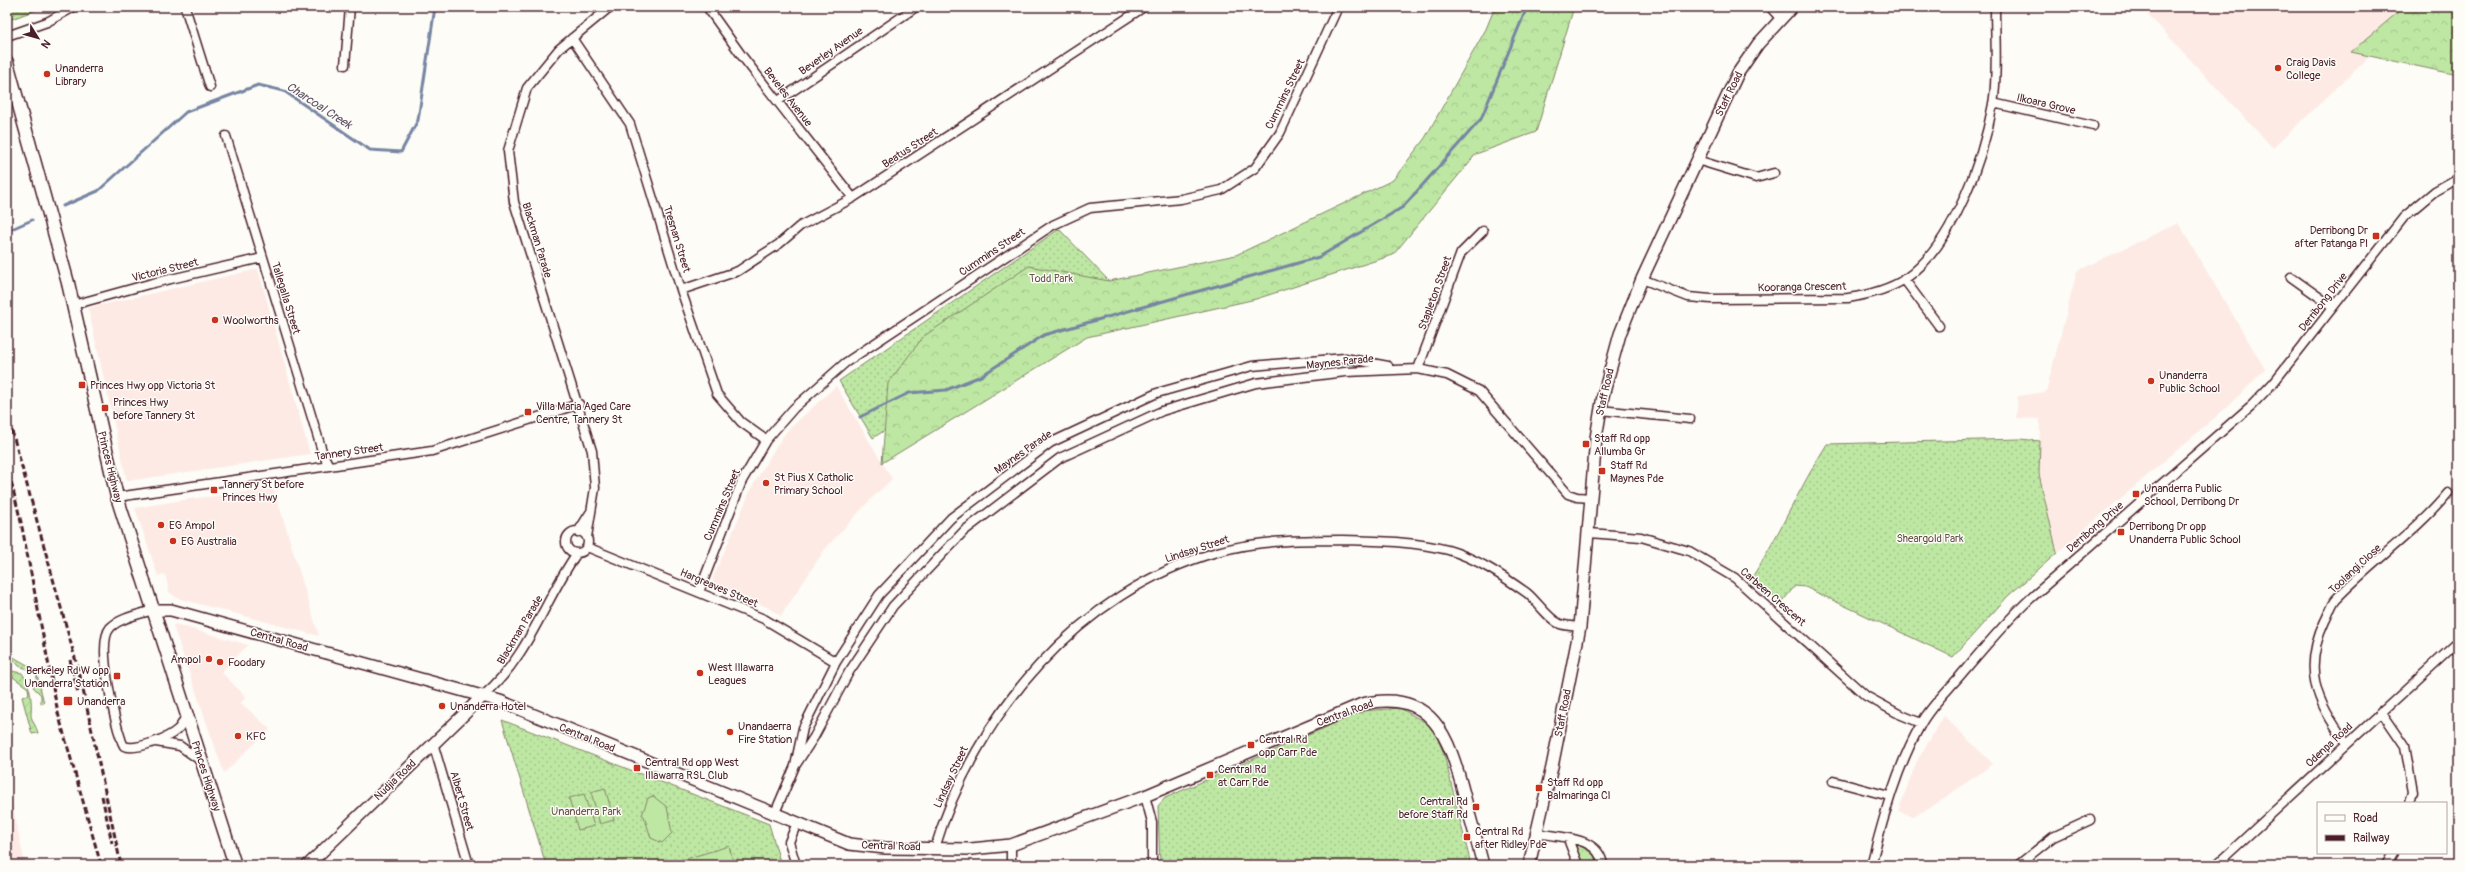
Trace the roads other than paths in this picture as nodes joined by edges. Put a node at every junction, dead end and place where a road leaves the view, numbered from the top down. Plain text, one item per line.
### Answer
1 (74, 7) edge
2 (185, 7) edge
3 (350, 7) edge
4 (610, 7) edge
5 (707, 7) edge
6 (916, 7) edge
7 (1144, 7) edge
8 (1338, 7) edge
9 (1770, 7) edge
10 (1792, 7) edge
11 (1995, 7) edge
12 (1780, 18) junction
13 (7, 36) edge
14 (572, 38) junction
15 (7, 62) edge
16 (345, 64) dead end
17 (210, 87) dead end
18 (778, 101) junction
19 (1993, 103) junction
20 (2093, 126) dead end
21 (226, 136) dead end
22 (1697, 160) junction
23 (1774, 173) dead end
24 (2458, 178) edge
25 (854, 198) junction
26 (1483, 231) dead end
27 (262, 258) junction
28 (2291, 277) dead end
29 (1642, 279) junction
30 (1904, 279) junction
31 (681, 290) junction
32 (73, 305) junction
33 (2333, 306) junction
34 (1939, 326) dead end
35 (1401, 368) junction
36 (1418, 369) junction
37 (578, 404) junction
38 (1600, 410) junction
39 (1690, 419) dead end
40 (766, 440) junction
41 (329, 466) junction
42 (2448, 493) dead end
43 (117, 497) junction
44 (1591, 498) junction
45 (591, 511) junction
46 (578, 532) junction
47 (1589, 533) junction
48 (587, 537) junction
49 (587, 547) junction
50 (574, 552) junction
51 (699, 592) junction
52 (153, 610) junction
53 (1580, 627) junction
54 (2458, 642) edge
55 (836, 662) junction
56 (483, 696) junction
57 (2381, 711) junction
58 (186, 714) junction
59 (1921, 723) junction
60 (155, 742) junction
61 (433, 743) junction
62 (2347, 743) junction
63 (202, 762) junction
64 (795, 766) junction
65 (1833, 781) dead end
66 (1145, 796) junction
67 (1889, 796) junction
68 (2410, 802) edge
69 (774, 815) junction
70 (2090, 820) dead end
71 (797, 824) junction
72 (1538, 833) junction
73 (1568, 839) junction
74 (1011, 845) junction
75 (935, 848) junction
76 (2393, 854) edge
77 (235, 865) edge
78 (308, 865) edge
79 (469, 865) edge
80 (796, 865) edge
81 (1011, 865) edge
82 (1152, 865) edge
83 (1483, 865) edge
84 (1529, 865) edge
85 (1578, 865) edge
86 (1603, 865) edge
87 (1871, 865) edge
88 (2018, 865) edge
89 (2216, 865) edge
90 (2387, 865) edge

1 - 13 street
2 - 17 street
3 - 16 street
4 - 14 street, Blackman Parade
5 - 18 street, Beveles Avenue
6 - 18 street, Beverley Avenue
7 - 25 street, Beatus Street
8 - 40 street, Cummins Street
9 - 12 street
10 - 12 main road, Staff Road
11 - 19 street, Kooranga Crescent
12 - 22 main road, Staff Road
14 - 31 street, Tresnan Street
14 - 37 street, Blackman Parade
15 - 32 main road, Princes Highway
18 - 25 street, Beveles Avenue
19 - 20 street, Ilkoara Grove
19 - 30 street, Kooranga Crescent
21 - 27 street, Tallegalla Street
22 - 23 street
22 - 29 main road, Staff Road
24 - 33 street, Derribong Drive
25 - 31 street, Beatus Street
26 - 36 street, Stapleton Street
27 - 32 street, Victoria Street
27 - 41 street, Tallegalla Street
28 - 33 street
29 - 30 street, Kooranga Crescent
29 - 38 main road, Staff Road
30 - 34 street
31 - 40 street, Tresnan Street
32 - 43 main road, Princes Highway
33 - 59 street, Derribong Drive
35 - 36 street, Maynes Parade
35 - 55 street, Maynes Parade
35 - 64 street, Maynes Parade
36 - 44 street, Maynes Parade
37 - 41 street, Tannery Street
37 - 45 street, Blackman Parade
38 - 39 street
38 - 44 main road, Staff Road
40 - 51 street, Cummins Street
41 - 43 street, Tannery Street
42 - 62 street, Toolangi Close
43 - 52 main road, Princes Highway
44 - 47 main road, Staff Road
45 - 46 street, Blackman Parade
45 - 48 street, Blackman Parade
46 - 48 street
46 - 50 street
47 - 53 main road, Staff Road
47 - 59 street, Carbeen Crescent
48 - 49 street
49 - 50 street
49 - 51 street, Hargreaves Street
50 - 56 street, Blackman Parade
51 - 55 street, Hargreaves Street
52 - 56 main road, Central Road
52 - 58 main road, Princes Highway
52 - 60 street
53 - 72 main road, Staff Road
53 - 75 street, Lindsay Street
54 - 57 street, Odenpa Road
55 - 64 street, Maynes Parade
56 - 61 main road, Nudjia Road
56 - 69 main road, Central Road
57 - 62 street, Odenpa Road
57 - 68 street
58 - 60 street
58 - 63 main road, Princes Highway
59 - 67 street, Derribong Drive
60 - 63 street
61 - 78 main road, Nudjia Road
61 - 79 street, Albert Street
62 - 89 street, Odenpa Road
63 - 77 main road, Princes Highway
64 - 69 street, Maynes Parade
65 - 67 street
66 - 74 main road, Central Road
66 - 82 street
66 - 83 main road, Central Road
67 - 87 street, Derribong Drive
69 - 71 main road, Central Road
70 - 88 street
71 - 75 main road, Central Road
71 - 80 street
72 - 73 street
72 - 84 main road, Staff Road
73 - 85 street
73 - 86 street
74 - 75 main road, Central Road
74 - 81 street
76 - 90 street

